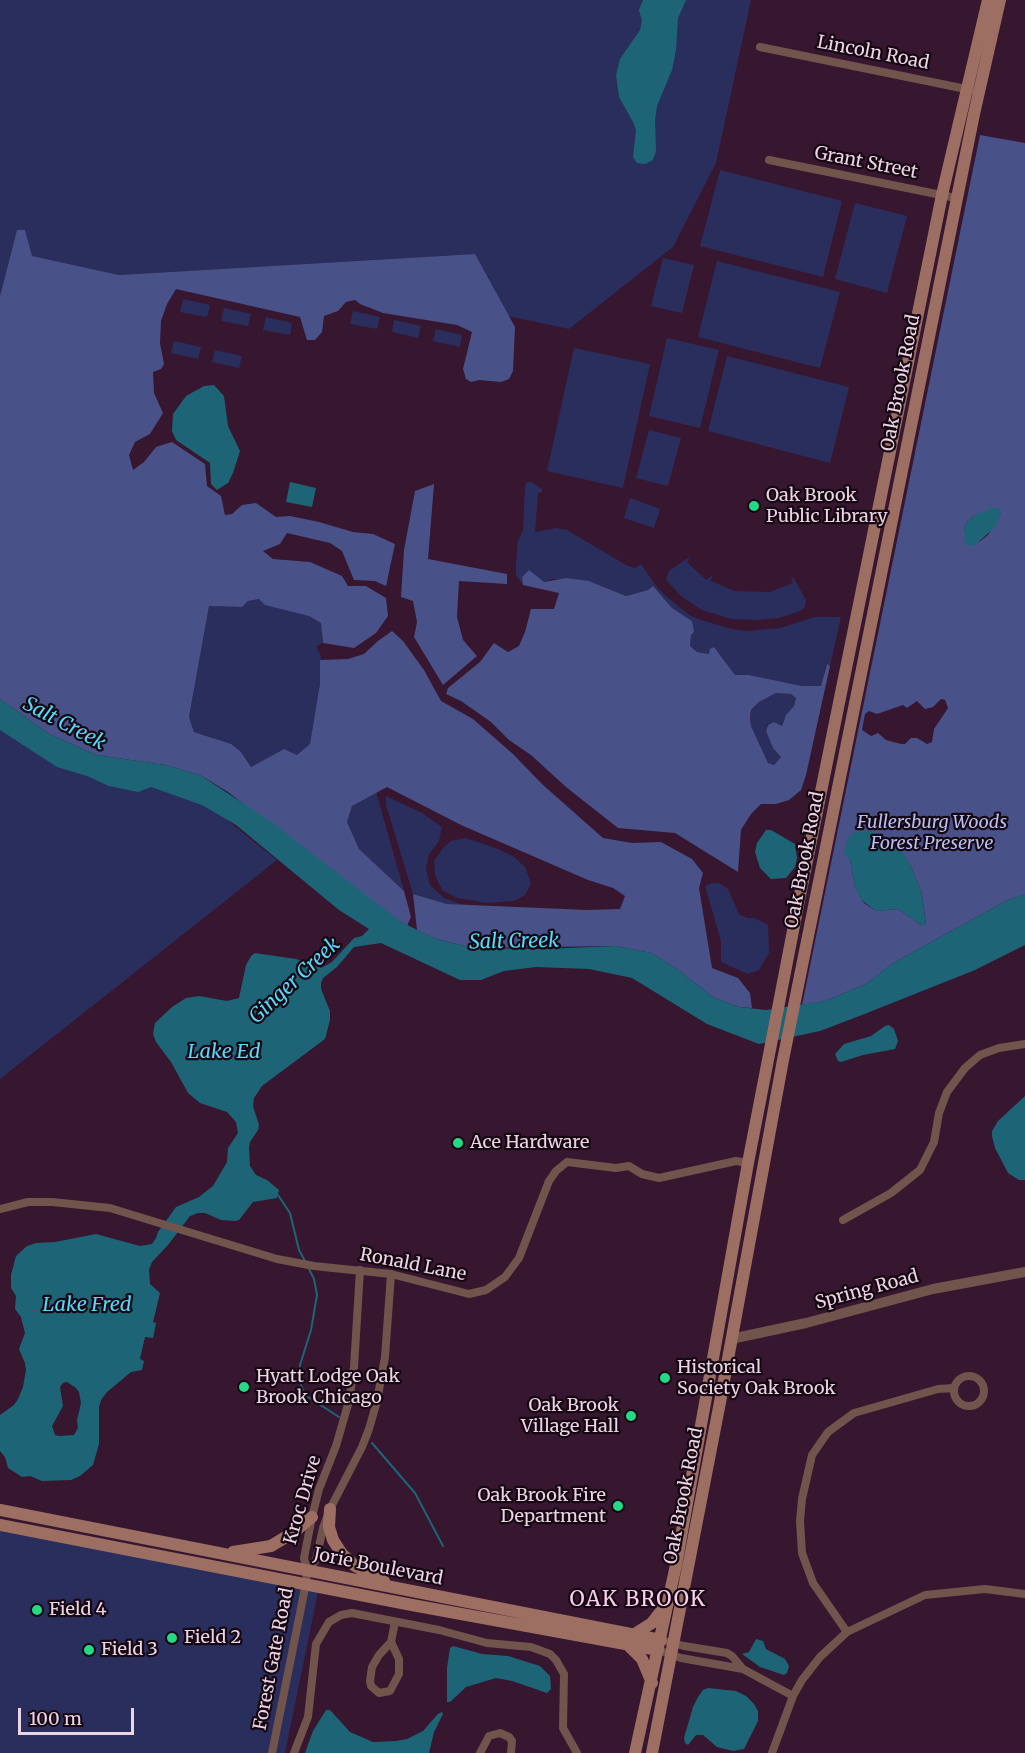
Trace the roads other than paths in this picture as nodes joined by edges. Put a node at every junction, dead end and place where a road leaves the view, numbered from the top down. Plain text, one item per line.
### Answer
1 (988, 0) edge
2 (1000, 0) edge
3 (760, 47) dead end
4 (973, 91) junction
5 (769, 160) dead end
6 (942, 195) junction
7 (956, 198) junction
8 (1025, 1044) edge
9 (748, 1163) junction
10 (0, 1209) edge
11 (843, 1220) dead end
12 (360, 1270) junction
13 (1025, 1272) edge
14 (391, 1274) junction
15 (724, 1339) junction
16 (954, 1388) dead end
17 (330, 1509) junction
18 (0, 1510) edge
19 (312, 1517) junction
20 (0, 1525) edge
21 (222, 1553) junction
22 (307, 1577) junction
23 (401, 1589) junction
24 (1025, 1594) edge
25 (668, 1603) junction
26 (482, 1611) junction
27 (395, 1622) junction
28 (847, 1632) junction
29 (630, 1639) junction
30 (391, 1641) junction
31 (659, 1645) junction
32 (673, 1649) junction
33 (743, 1669) junction
34 (652, 1683) junction
35 (793, 1696) junction
36 (272, 1753) edge
37 (294, 1753) edge
38 (480, 1753) edge
39 (511, 1753) edge
40 (577, 1753) edge
41 (635, 1753) edge
42 (652, 1753) edge
43 (772, 1753) edge

1 - 4 main road, Oak Brook Road
2 - 4 main road, Oak Brook Road
3 - 4 street, Lincoln Road
4 - 6 main road, Oak Brook Road
4 - 7 main road, Oak Brook Road
5 - 6 street, Grant Street
6 - 7 street, Grant Street
6 - 9 main road, Oak Brook Road
7 - 15 main road, Oak Brook Road
8 - 11 street
9 - 14 street, Ronald Lane
9 - 15 main road, Oak Brook Road
10 - 12 street, Ronald Lane
12 - 14 street, Ronald Lane
12 - 19 street, Kroc Drive
13 - 15 street, Spring Road
14 - 17 street, Kroc Drive
15 - 25 main road, Oak Brook Road
15 - 32 main road, Oak Brook Road
16 - 28 street
17 - 22 street, Kroc Drive
17 - 23 main road
18 - 21 main road, Jorie Boulevard
19 - 21 main road
19 - 22 street, Kroc Drive
20 - 22 main road, Jorie Boulevard
21 - 22 main road, Jorie Boulevard
22 - 23 main road, Jorie Boulevard
22 - 26 main road, Jorie Boulevard
22 - 36 street, Forest Gate Road
23 - 26 main road, Jorie Boulevard
24 - 28 street
25 - 29 main road
25 - 31 main road, Oak Brook Road
26 - 29 main road, Jorie Boulevard
27 - 30 street
27 - 37 street
27 - 40 street
28 - 35 street
29 - 31 main road, Jorie Boulevard
29 - 34 main road
30 - 30 street
31 - 32 street, Jorie Boulevard
31 - 34 main road, Oak Brook Road
32 - 33 street, Jorie Boulevard
32 - 33 street, Jorie Boulevard
32 - 42 main road, Oak Brook Road
33 - 35 street, Jorie Boulevard
34 - 41 main road, Oak Brook Road
35 - 43 street
38 - 39 street

